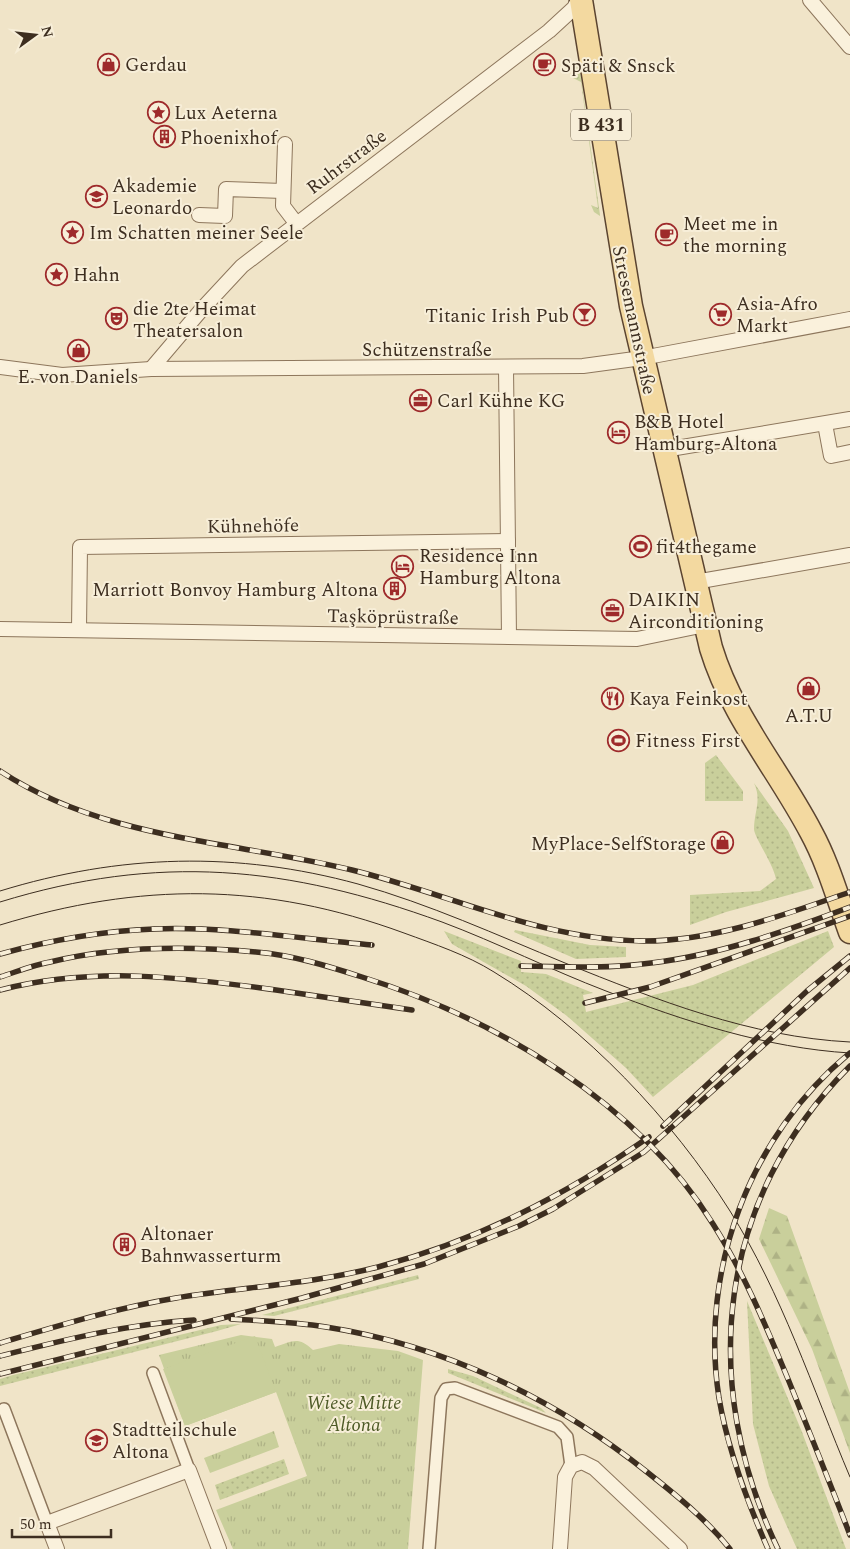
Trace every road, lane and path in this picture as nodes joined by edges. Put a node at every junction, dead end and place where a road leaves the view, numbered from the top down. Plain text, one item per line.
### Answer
1 (580, 0) edge
2 (810, 0) edge
3 (850, 47) edge
4 (285, 144) dead end
5 (283, 192) junction
6 (199, 215) dead end
7 (296, 223) junction
8 (850, 319) edge
9 (642, 358) junction
10 (0, 367) edge
11 (506, 368) junction
12 (151, 369) junction
13 (850, 419) edge
14 (825, 424) junction
15 (664, 450) junction
16 (850, 452) edge
17 (508, 541) junction
18 (850, 555) edge
19 (695, 582) junction
20 (705, 626) junction
21 (0, 629) edge
22 (79, 629) junction
23 (509, 637) junction
24 (850, 932) edge
25 (153, 1373) dead end
26 (4, 1409) dead end
27 (571, 1466) junction
28 (189, 1470) junction
29 (47, 1523) junction
30 (57, 1549) edge
31 (219, 1549) edge
32 (429, 1549) edge
33 (560, 1549) edge
34 (680, 1549) edge

1 - 7 street, Ruhrstraße
1 - 9 main road, Stresemannstraße / B 431
2 - 3 street
4 - 5 street
5 - 6 street
5 - 7 street
7 - 12 street, Ruhrstraße
8 - 9 street, Schützenstraße
9 - 11 street, Schützenstraße
9 - 15 main road, Stresemannstraße / B 431
10 - 12 street, Schützenstraße
11 - 12 street, Schützenstraße
11 - 17 street
13 - 14 street
14 - 15 street
14 - 16 street
15 - 19 main road, Stresemannstraße / B 431
17 - 22 street, Kühnehöfe
17 - 23 street
18 - 19 street
19 - 20 main road, Stresemannstraße / B 431
20 - 23 street, Taşköprüstraße
20 - 24 main road, Stresemannstraße / B 431
21 - 22 street, Taşköprüstraße
22 - 23 street, Taşköprüstraße
25 - 28 street
26 - 29 street
27 - 32 street
27 - 33 street
27 - 34 street
28 - 29 street
28 - 31 street
29 - 30 street

